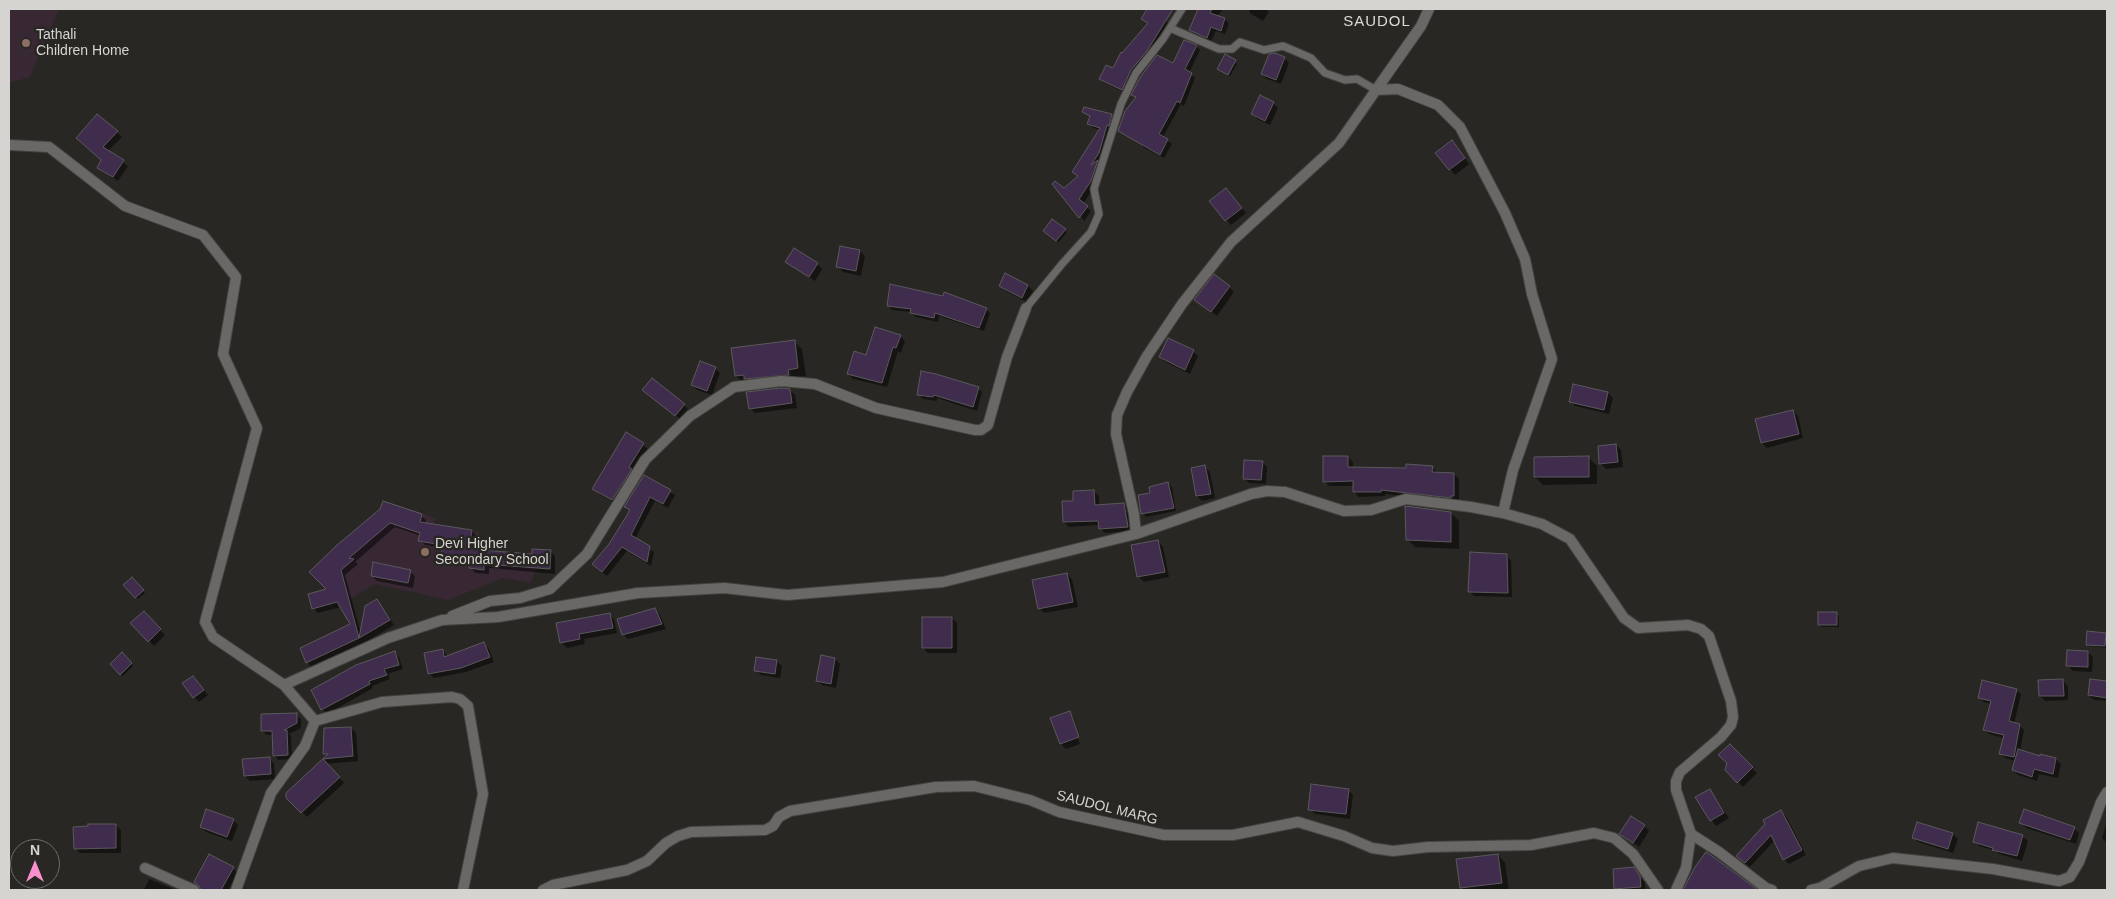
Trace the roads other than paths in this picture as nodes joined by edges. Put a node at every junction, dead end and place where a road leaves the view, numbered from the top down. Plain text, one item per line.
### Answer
1 (1182, 9) edge
2 (1429, 9) edge
3 (1170, 28) junction
4 (1376, 90) junction
5 (9, 145) edge
6 (1026, 308) joint
7 (1503, 513) junction
8 (1136, 534) junction
9 (442, 620) junction
10 (284, 685) junction
11 (315, 721) junction
12 (2107, 792) edge
13 (1691, 834) junction
14 (145, 868) dead end
15 (194, 890) edge
16 (236, 890) edge
17 (463, 890) edge
18 (543, 890) edge
19 (1658, 890) edge
20 (1676, 890) edge
21 (1772, 890) edge
22 (1811, 890) edge

1 - 3 lane
2 - 4 street
3 - 4 lane
3 - 6 lane
4 - 7 street
4 - 8 street
5 - 10 street
6 - 9 street
7 - 8 street
7 - 13 street
8 - 9 street
9 - 10 street
10 - 11 street
11 - 16 street
11 - 17 street
12 - 22 street
13 - 20 street
13 - 21 street
14 - 15 street
18 - 19 street, SAUDOL MARG

